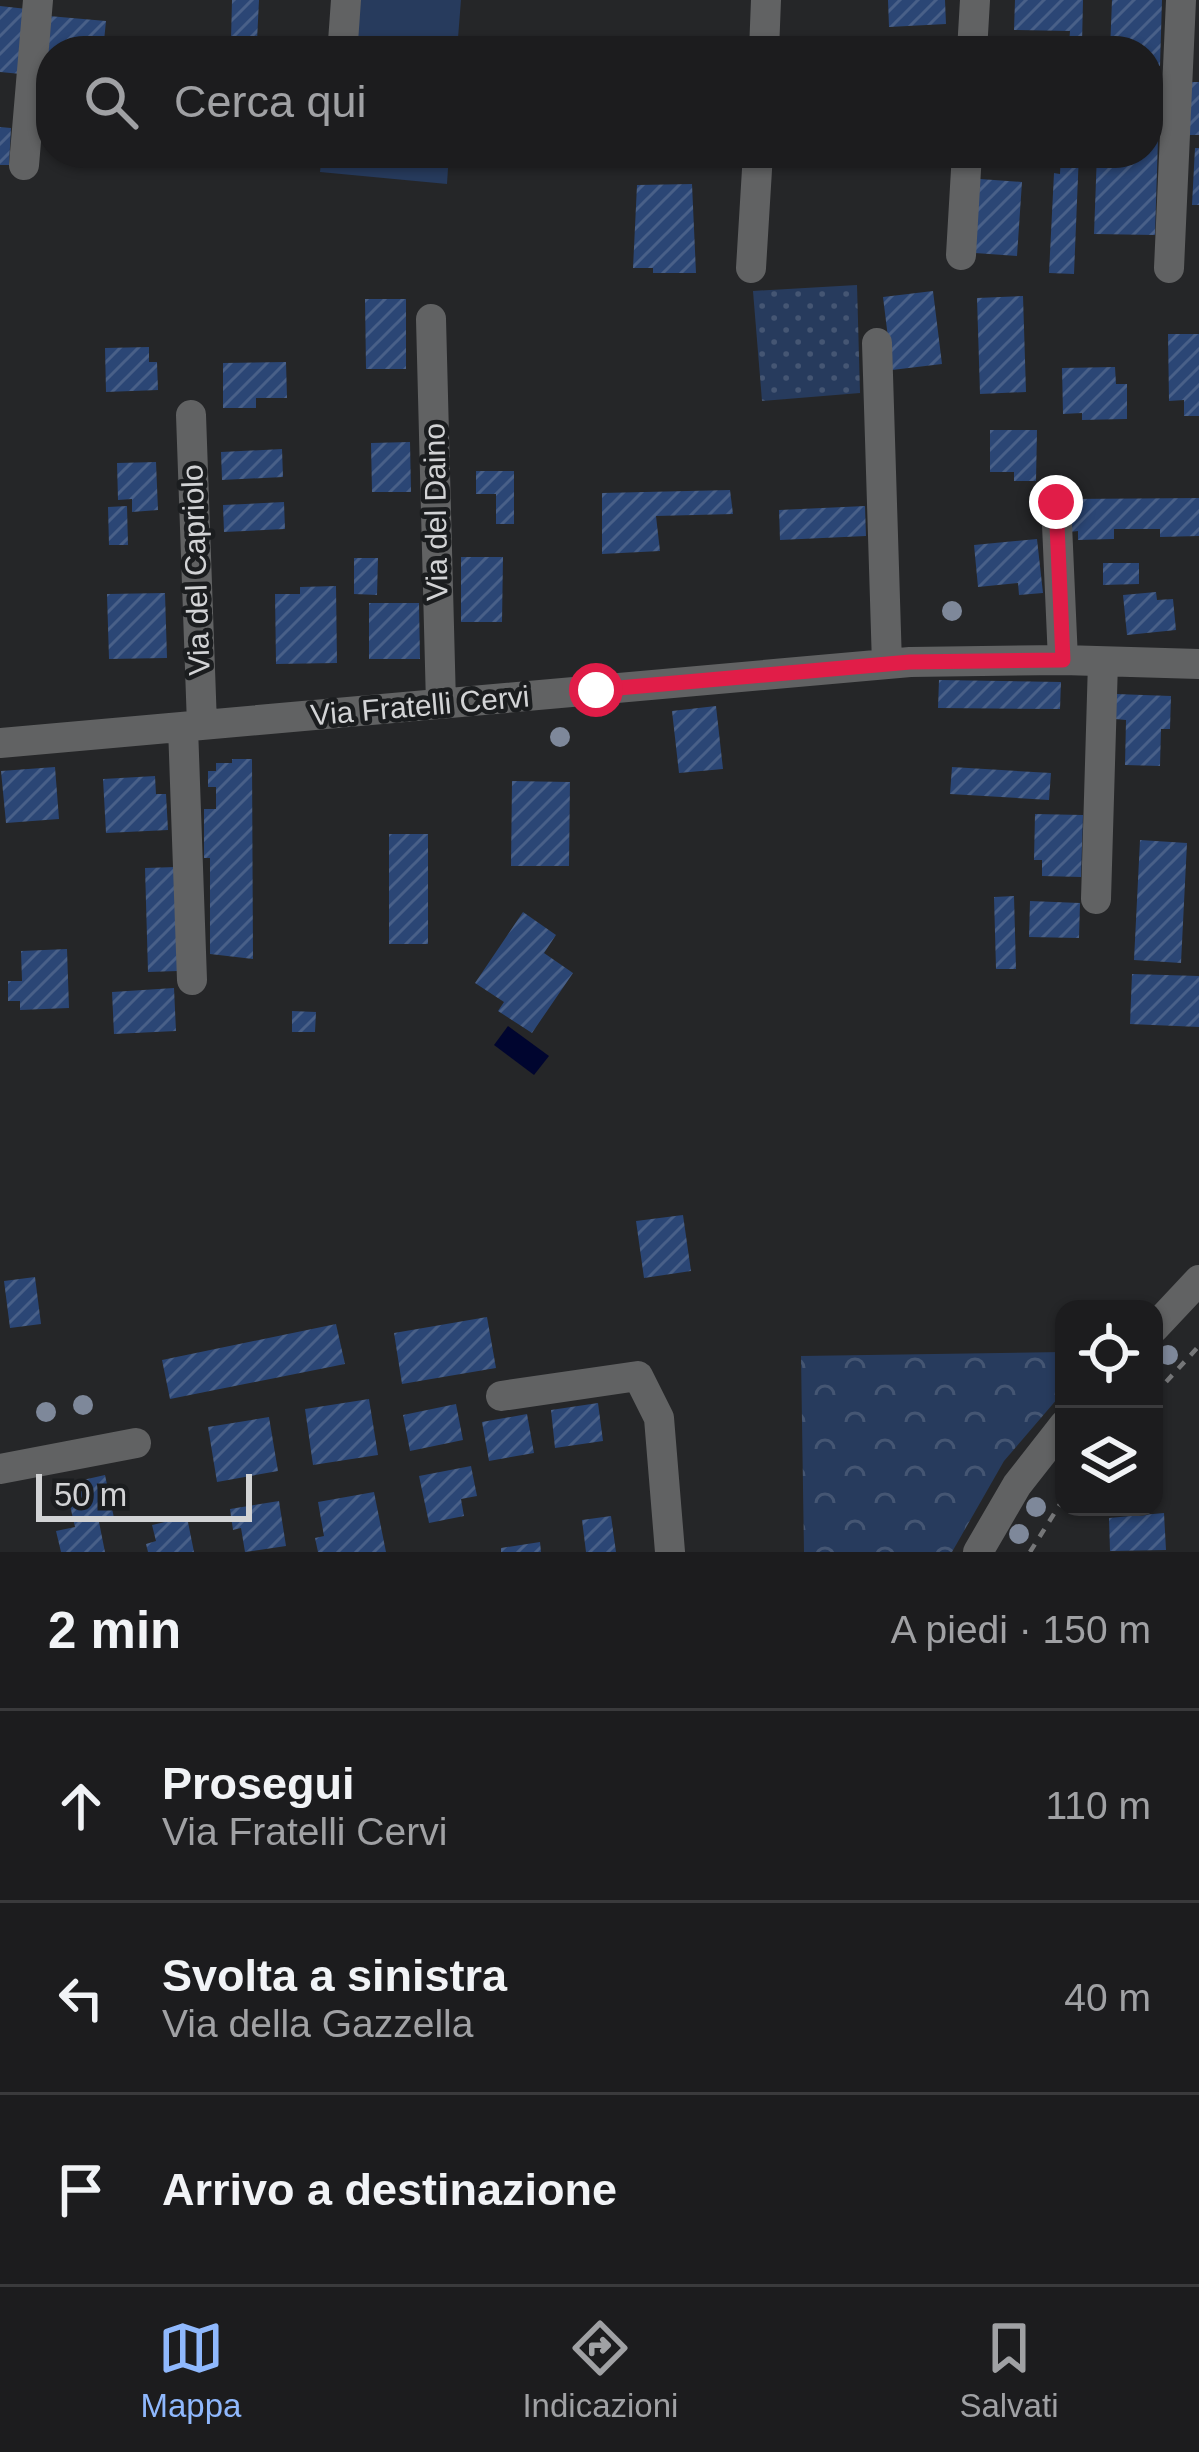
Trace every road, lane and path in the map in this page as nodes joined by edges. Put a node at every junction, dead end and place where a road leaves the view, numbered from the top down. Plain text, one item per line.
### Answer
1 (38, 0) edge
2 (346, 0) edge
3 (766, 0) edge
4 (975, 0) edge
5 (1181, 0) edge
6 (343, 36) edge
7 (765, 36) edge
8 (973, 36) edge
9 (24, 164) dead end
10 (757, 168) edge
11 (966, 168) edge
12 (961, 255) dead end
13 (751, 268) dead end
14 (1169, 268) dead end
15 (431, 319) dead end
16 (878, 344) dead end
17 (190, 415) dead end
18 (1056, 502) dead end
19 (1063, 660) junction
20 (1103, 662) junction
21 (887, 664) junction
22 (1199, 664) edge
23 (441, 704) junction
24 (193, 726) junction
25 (0, 743) edge
26 (1096, 899) dead end
27 (192, 980) dead end
28 (1199, 1280) edge
29 (1163, 1318) edge
30 (1199, 1346) edge
31 (1163, 1385) edge
32 (500, 1396) dead end
33 (1055, 1436) edge
34 (136, 1443) dead end
35 (0, 1469) edge
36 (1055, 1512) edge
37 (670, 1552) edge
38 (977, 1552) edge
39 (1030, 1552) edge

1 - 9 street
2 - 6 street
3 - 7 street
4 - 8 street
5 - 14 street
10 - 13 street
11 - 12 street
15 - 23 street, Via del Daino
16 - 21 street
17 - 24 street, Via del Capriolo
18 - 19 street
19 - 20 street, Via Fratelli Cervi
19 - 21 street, Via Fratelli Cervi
20 - 22 street, Via Fratelli Cervi
20 - 26 street
21 - 23 street, Via Fratelli Cervi
23 - 24 street, Via Fratelli Cervi
24 - 25 street, Via Fratelli Cervi
24 - 27 street, Via del Capriolo
28 - 29 street
30 - 31 path
32 - 37 street
33 - 38 street
34 - 35 street
36 - 39 path

